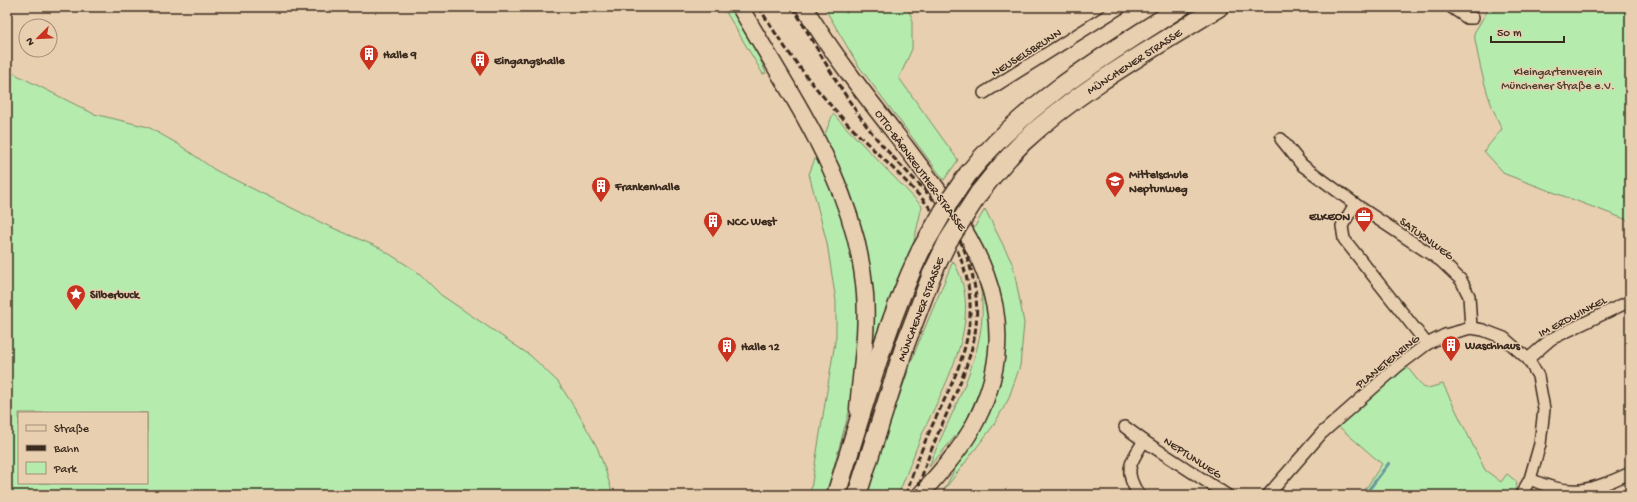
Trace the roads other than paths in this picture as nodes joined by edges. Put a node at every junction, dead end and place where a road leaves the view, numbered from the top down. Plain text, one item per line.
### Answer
1 (740, 7) edge
2 (804, 7) edge
3 (1121, 7) edge
4 (1181, 7) edge
5 (1218, 7) edge
6 (1451, 7) edge
7 (1473, 18) dead end
8 (984, 93) dead end
9 (1281, 139) dead end
10 (1355, 204) junction
11 (1630, 301) edge
12 (1471, 328) junction
13 (1427, 344) junction
14 (1528, 358) junction
15 (1125, 427) dead end
16 (856, 434) junction
17 (1144, 441) junction
18 (1630, 473) edge
19 (1530, 479) junction
20 (836, 495) edge
21 (857, 495) edge
22 (920, 495) edge
23 (1139, 495) edge
24 (1227, 495) edge
25 (1268, 495) edge
26 (1521, 495) edge

1 - 16 main road
2 - 22 main road, OTTO-BÄRNREUTHER-STRASSE
3 - 8 street, NEUSELSBRUNN
4 - 16 main road, MÜNCHENER STRASSE, bridge
5 - 21 main road, MÜNCHENER STRASSE, bridge
6 - 7 street
9 - 10 street, SATURNWEG
10 - 12 street, SATURNWEG
10 - 13 street
11 - 14 street, IM ERDWINKEL
12 - 13 street, PLANETENRING
12 - 14 street, PLANETENRING
13 - 25 street, PLANETENRING
14 - 19 street, PLANETENRING
15 - 17 street, NEPTUNWEG
16 - 20 main road, MÜNCHENER STRASSE
17 - 23 street, NEPTUNWEG
17 - 24 street, NEPTUNWEG
18 - 19 street
19 - 26 street, PLANETENRING

